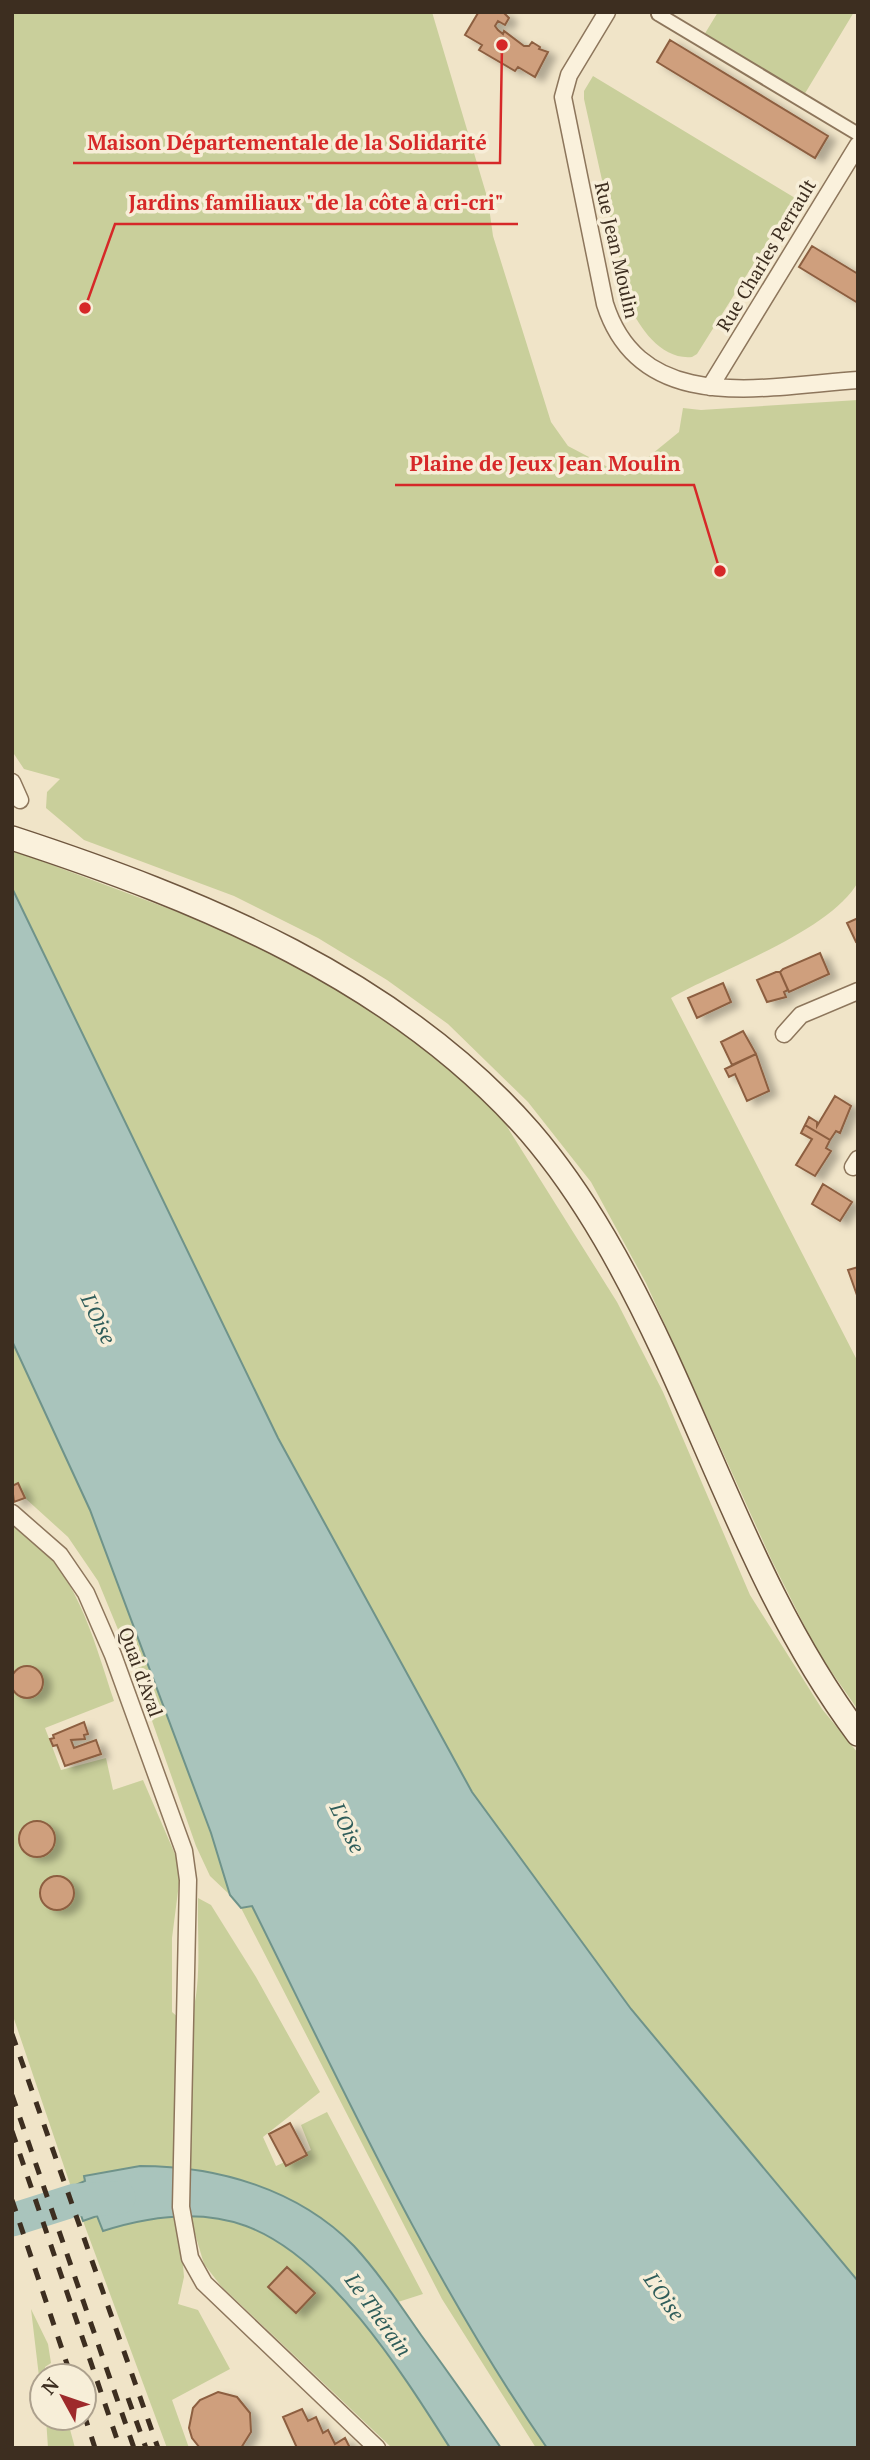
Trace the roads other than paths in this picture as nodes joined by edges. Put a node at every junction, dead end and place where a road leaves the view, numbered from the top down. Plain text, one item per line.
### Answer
1 (607, 12) edge
2 (658, 14) edge
3 (858, 134) edge
4 (858, 145) edge
5 (858, 380) edge
6 (710, 387) junction
7 (12, 782) edge
8 (20, 800) dead end
9 (12, 838) edge
10 (858, 991) edge
11 (784, 1034) dead end
12 (12, 1513) edge
13 (858, 1734) edge
14 (377, 2448) edge

1 - 6 street, Rue Jean Moulin
2 - 3 street
4 - 6 street, Rue Charles Perrault
5 - 6 street, Rue Jean Moulin
7 - 8 street
9 - 13 main road
10 - 11 street
12 - 14 street, Quai d'Aval

